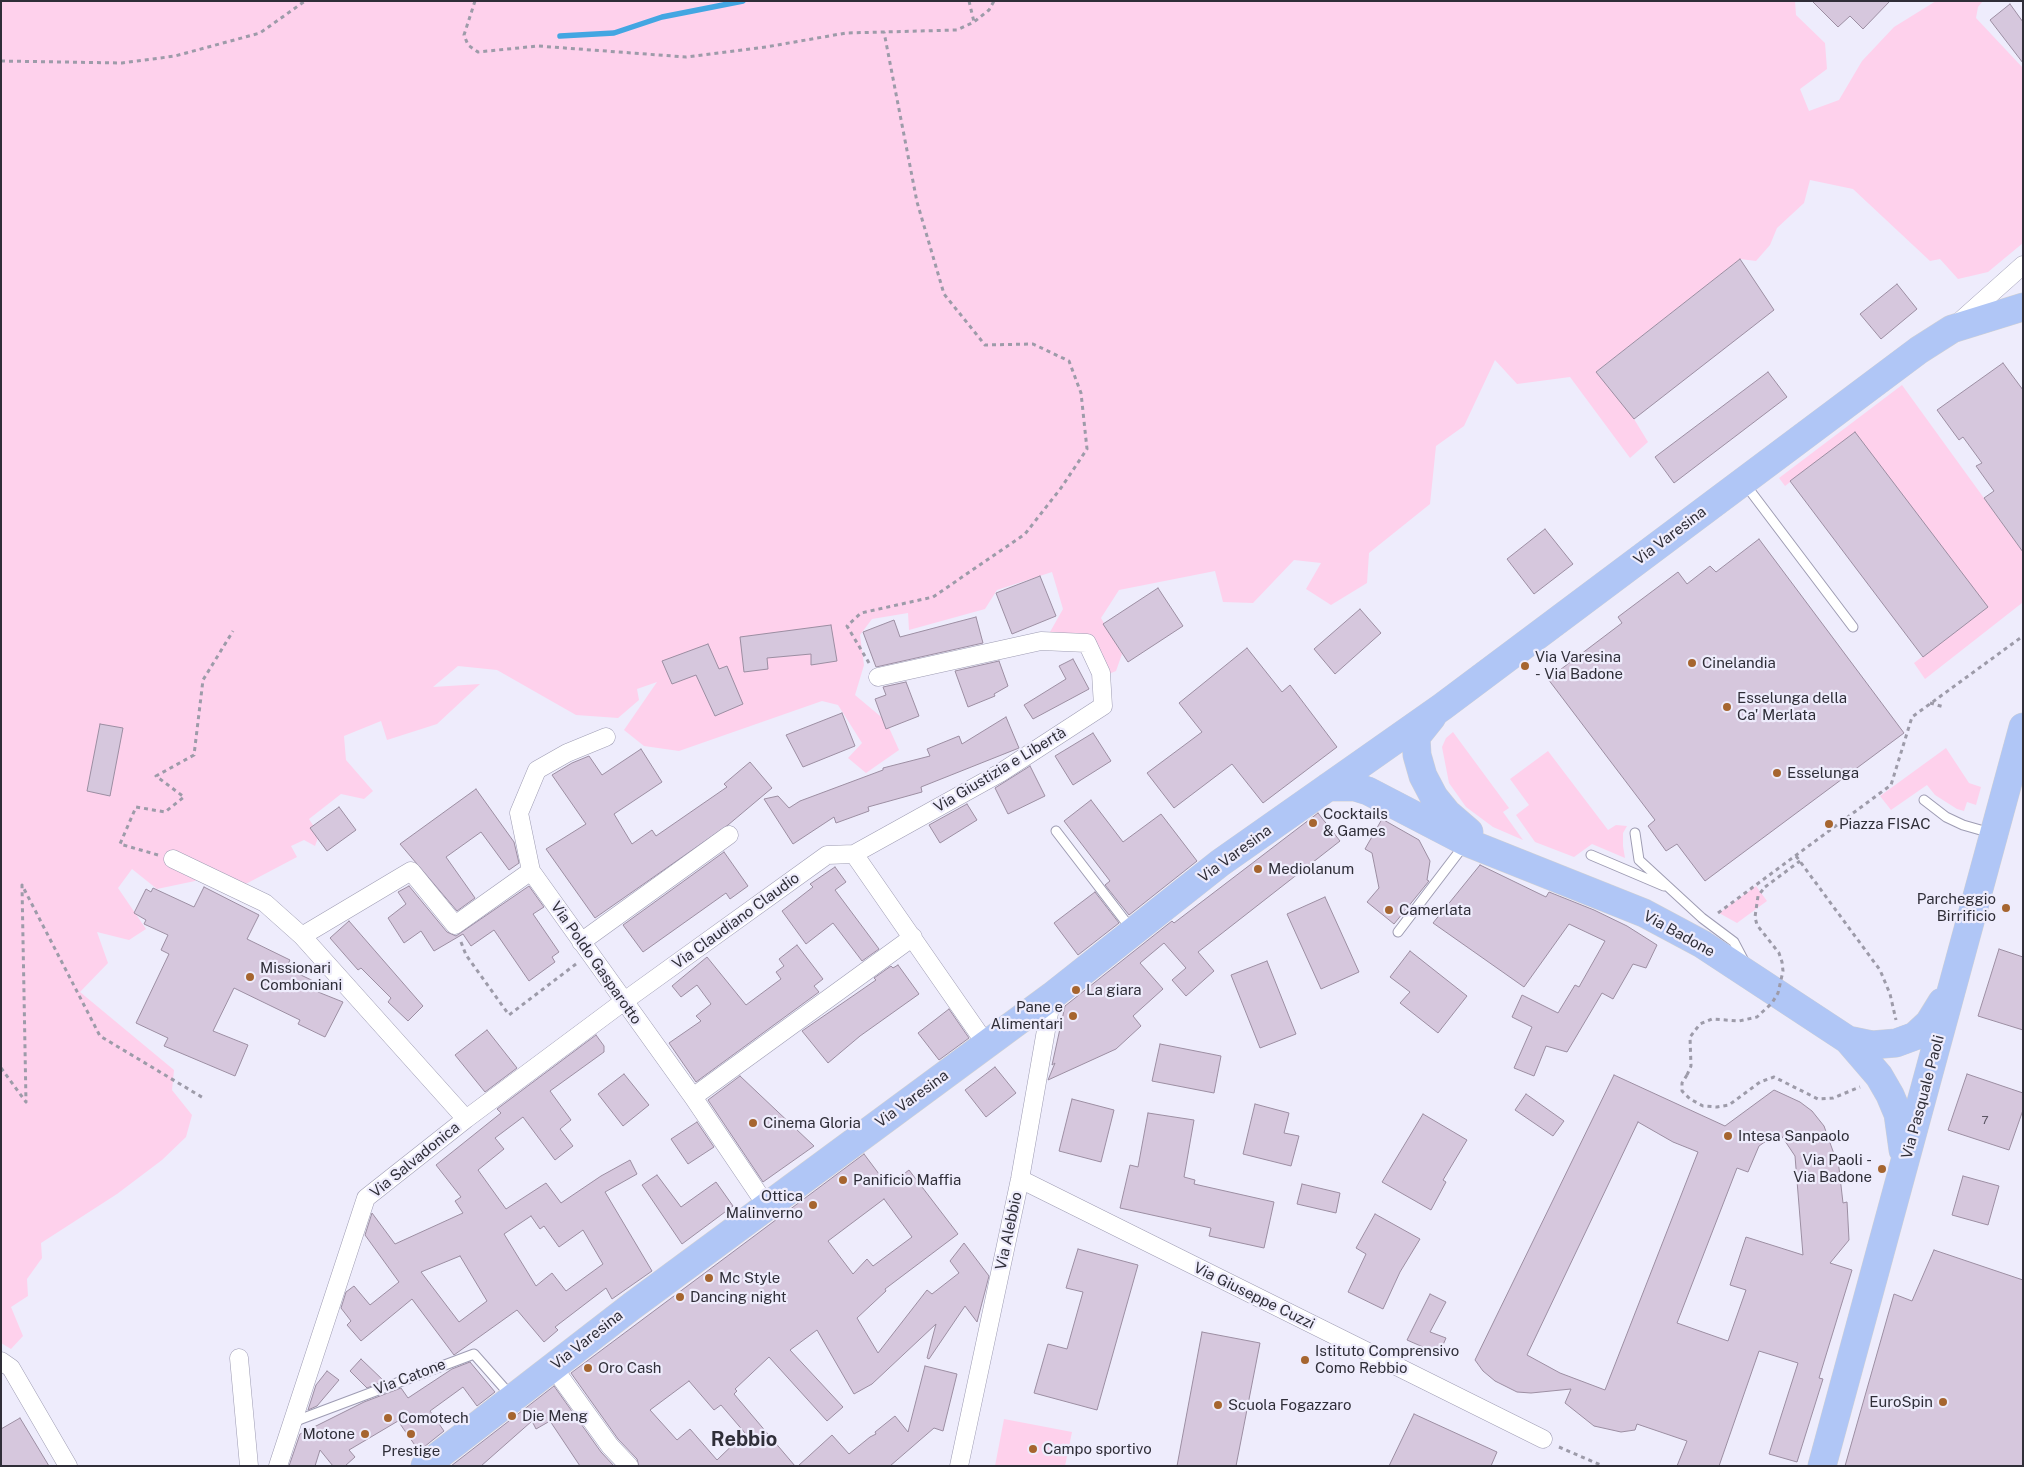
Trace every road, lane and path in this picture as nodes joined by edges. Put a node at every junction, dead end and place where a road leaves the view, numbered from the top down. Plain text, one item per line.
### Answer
1 (305, 1) edge
2 (475, 1) edge
3 (969, 1) edge
4 (994, 1) edge
5 (974, 22) junction
6 (884, 32) junction
7 (1, 61) edge
8 (2023, 265) edge
9 (2018, 314) edge
10 (1952, 329) junction
11 (1745, 484) junction
12 (1853, 627) dead end
13 (232, 632) dead end
14 (2023, 636) edge
15 (878, 677) joint
16 (1930, 703) junction
17 (1442, 707) junction
18 (1944, 707) dead end
19 (2023, 727) edge
20 (606, 737) dead end
21 (1411, 740) junction
22 (1368, 771) dead end
23 (1328, 787) junction
24 (1924, 800) dead end
25 (1056, 831) dead end
26 (1635, 833) dead end
27 (1993, 834) junction
28 (729, 835) dead end
29 (1466, 842) junction
30 (1497, 853) junction
31 (854, 854) junction
32 (1591, 855) dead end
33 (173, 859) joint
34 (1800, 861) dead end
35 (531, 871) junction
36 (1672, 890) junction
37 (1702, 918) junction
38 (1133, 932) junction
39 (1398, 932) dead end
40 (302, 936) junction
41 (913, 937) junction
42 (585, 948) junction
43 (466, 955) dead end
44 (1956, 974) junction
45 (1754, 980) junction
46 (1052, 996) junction
47 (623, 1002) junction
48 (1848, 1040) junction
49 (986, 1044) junction
50 (1, 1068) edge
51 (1687, 1075) dead end
52 (693, 1097) junction
53 (205, 1099) dead end
54 (466, 1119) junction
55 (1905, 1164) junction
56 (1020, 1179) junction
57 (766, 1205) junction
58 (239, 1358) dead end
59 (1, 1361) edge
60 (553, 1367) junction
61 (512, 1398) junction
62 (293, 1422) junction
63 (1543, 1439) joint
64 (68, 1466) edge
65 (249, 1466) edge
66 (278, 1466) edge
67 (426, 1466) edge
68 (629, 1466) edge
69 (959, 1466) edge
70 (1603, 1466) edge
71 (1822, 1466) edge

1 - 7 path
2 - 6 path
3 - 5 path
4 - 5 path
5 - 6 path
6 - 15 path
8 - 10 street
9 - 10 main road, Via Varesina
9 - 11 lane, Via Varesina
10 - 11 main road, Via Varesina
11 - 12 lane
11 - 17 main road, Via Varesina
11 - 21 lane, Via Varesina
13 - 33 path
14 - 16 path
15 - 31 street, Via Giustizia e Libertà
16 - 18 path
16 - 37 path
17 - 21 main road
17 - 23 main road, Via Varesina
19 - 27 main road, Via Pasquale Paoli
20 - 35 street, Via Poldo Gasparotto
21 - 30 main road, Via Badone
22 - 23 lane, Via Varesina
23 - 29 main road, Via Badone
23 - 38 main road, Via Varesina
24 - 27 lane
25 - 38 lane
26 - 36 lane
27 - 44 main road, Via Pasquale Paoli
28 - 42 street
29 - 30 main road, Via Badone
29 - 39 lane
30 - 45 main road, Via Badone
31 - 41 street
31 - 47 street, Via Claudiano Claudio
32 - 36 lane
33 - 40 street, Via Salvadonica
34 - 51 path, bridge
35 - 40 street
35 - 42 street, Via Poldo Gasparotto
36 - 37 lane
37 - 45 lane
38 - 46 main road, Via Varesina
40 - 54 street, Via Salvadonica
41 - 49 street
41 - 52 street
42 - 43 path
42 - 47 street, Via Poldo Gasparotto
44 - 48 main road, Via Badone
44 - 55 main road, Via Pasquale Paoli
45 - 48 main road, Via Badone
46 - 49 main road, Via Varesina
46 - 56 street, Via Alebbio
47 - 52 street, Via Poldo Gasparotto
47 - 54 street, Via Claudiano Claudio
48 - 55 main road, Via Badone
49 - 57 main road, Via Varesina
50 - 53 path
52 - 57 street, Via Poldo Gasparotto
54 - 62 street, Via Salvadonica
55 - 71 main road, Via Pasquale Paoli
56 - 63 street, Via Giuseppe Cuzzi
56 - 69 street, Via Alebbio
57 - 60 main road, Via Varesina
58 - 65 street
59 - 64 street
60 - 61 main road, Via Varesina
60 - 68 street
61 - 62 lane, Via Catone
61 - 67 main road, Via Varesina
62 - 66 street, Via Salvadonica
63 - 70 path

